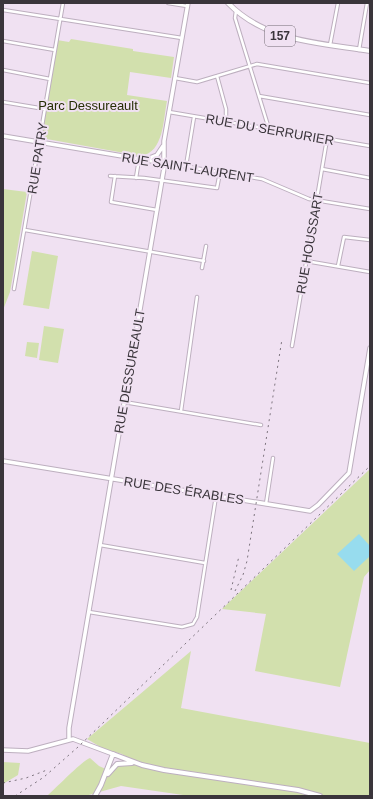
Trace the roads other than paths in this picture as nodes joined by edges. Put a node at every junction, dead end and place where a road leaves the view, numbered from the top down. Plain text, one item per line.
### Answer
1 (63, 3) edge
2 (168, 3) edge
3 (228, 3) edge
4 (338, 3) edge
5 (367, 3) edge
6 (188, 5) edge
7 (3, 10) edge
8 (236, 11) junction
9 (61, 19) junction
10 (182, 38) junction
11 (3, 41) edge
12 (330, 45) junction
13 (55, 50) junction
14 (359, 50) junction
15 (370, 51) edge
16 (249, 66) junction
17 (3, 70) edge
18 (217, 76) junction
19 (175, 78) junction
20 (50, 79) junction
21 (370, 83) edge
22 (258, 96) junction
23 (3, 102) edge
24 (45, 109) junction
25 (169, 112) junction
26 (370, 115) edge
27 (194, 117) junction
28 (226, 122) junction
29 (269, 129) junction
30 (3, 136) edge
31 (327, 139) junction
32 (40, 142) junction
33 (164, 143) junction
34 (370, 146) edge
35 (141, 159) junction
36 (164, 163) junction
37 (186, 166) junction
38 (322, 169) junction
39 (220, 172) junction
40 (110, 176) dead end
41 (115, 176) junction
42 (136, 178) junction
43 (370, 178) edge
44 (162, 180) junction
45 (316, 200) junction
46 (370, 209) edge
47 (157, 210) junction
48 (25, 230) junction
49 (370, 240) edge
50 (206, 246) dead end
51 (150, 252) junction
52 (204, 261) junction
53 (306, 261) junction
54 (338, 266) junction
55 (202, 268) dead end
56 (370, 272) edge
57 (14, 289) dead end
58 (197, 297) dead end
59 (292, 346) dead end
60 (370, 348) edge
61 (124, 402) junction
62 (181, 412) junction
63 (261, 425) dead end
64 (273, 458) dead end
65 (3, 461) edge
66 (111, 478) junction
67 (216, 496) junction
68 (266, 504) junction
69 (100, 545) junction
70 (205, 563) junction
71 (89, 612) junction
72 (69, 740) junction
73 (3, 750) edge
74 (113, 754) junction
75 (138, 764) junction
76 (103, 781) junction
77 (94, 796) edge
78 (320, 796) edge

1 - 9 street, RUE PATRY
2 - 6 street
3 - 8 main road, 157
4 - 12 street
5 - 14 street
6 - 10 street, RUE DESSUREAULT
7 - 9 street
8 - 12 main road, 157
8 - 16 street
9 - 10 street
9 - 13 street, RUE PATRY
10 - 19 street, RUE DESSUREAULT
11 - 13 street
12 - 14 main road, 157
13 - 20 street, RUE PATRY
14 - 15 main road, 157
16 - 18 street
16 - 21 street
16 - 22 street
17 - 20 street
18 - 19 street
18 - 28 street
19 - 25 street, RUE DESSUREAULT
20 - 24 street, RUE PATRY
22 - 26 street
22 - 29 street
23 - 24 street
24 - 32 street, RUE PATRY
25 - 27 street, RUE DU SERRURIER
25 - 33 street, RUE DESSUREAULT
27 - 28 street, RUE DU SERRURIER
27 - 37 street
28 - 29 street, RUE DU SERRURIER
29 - 31 street, RUE DU SERRURIER
30 - 32 street, RUE SAINT-LAURENT
31 - 34 street, RUE DU SERRURIER
31 - 38 street, RUE HOUSSART
32 - 35 street, RUE SAINT-LAURENT
32 - 48 street, RUE PATRY
33 - 35 street
33 - 36 street, RUE DESSUREAULT
35 - 36 street, RUE SAINT-LAURENT
35 - 42 street
36 - 37 street, RUE SAINT-LAURENT
36 - 44 street, RUE DESSUREAULT
37 - 39 street, RUE SAINT-LAURENT
38 - 43 street
38 - 45 street, RUE HOUSSART
39 - 44 street
39 - 45 street, RUE SAINT-LAURENT
40 - 41 street
41 - 42 street
41 - 47 street
42 - 44 street
44 - 47 street, RUE DESSUREAULT
45 - 46 street, RUE SAINT-LAURENT
45 - 53 street, RUE HOUSSART
47 - 51 street, RUE DESSUREAULT
48 - 51 street
48 - 57 street, RUE PATRY
49 - 54 street
50 - 52 street
51 - 52 street
51 - 61 street, RUE DESSUREAULT
52 - 55 street
53 - 54 street
53 - 59 street, RUE HOUSSART
54 - 56 street
58 - 62 street
60 - 68 street, RUE DES ÉRABLES
61 - 62 street
61 - 66 street, RUE DESSUREAULT
62 - 63 street
64 - 68 street
65 - 66 street, RUE DES ÉRABLES
66 - 67 street, RUE DES ÉRABLES
66 - 69 street, RUE DESSUREAULT
67 - 68 street, RUE DES ÉRABLES
67 - 70 street
69 - 70 street
69 - 71 street, RUE DESSUREAULT
70 - 71 street
71 - 72 street, RUE DESSUREAULT
72 - 73 street
72 - 74 street
74 - 75 main road
74 - 76 main road
75 - 76 main road
75 - 78 main road
76 - 77 main road

